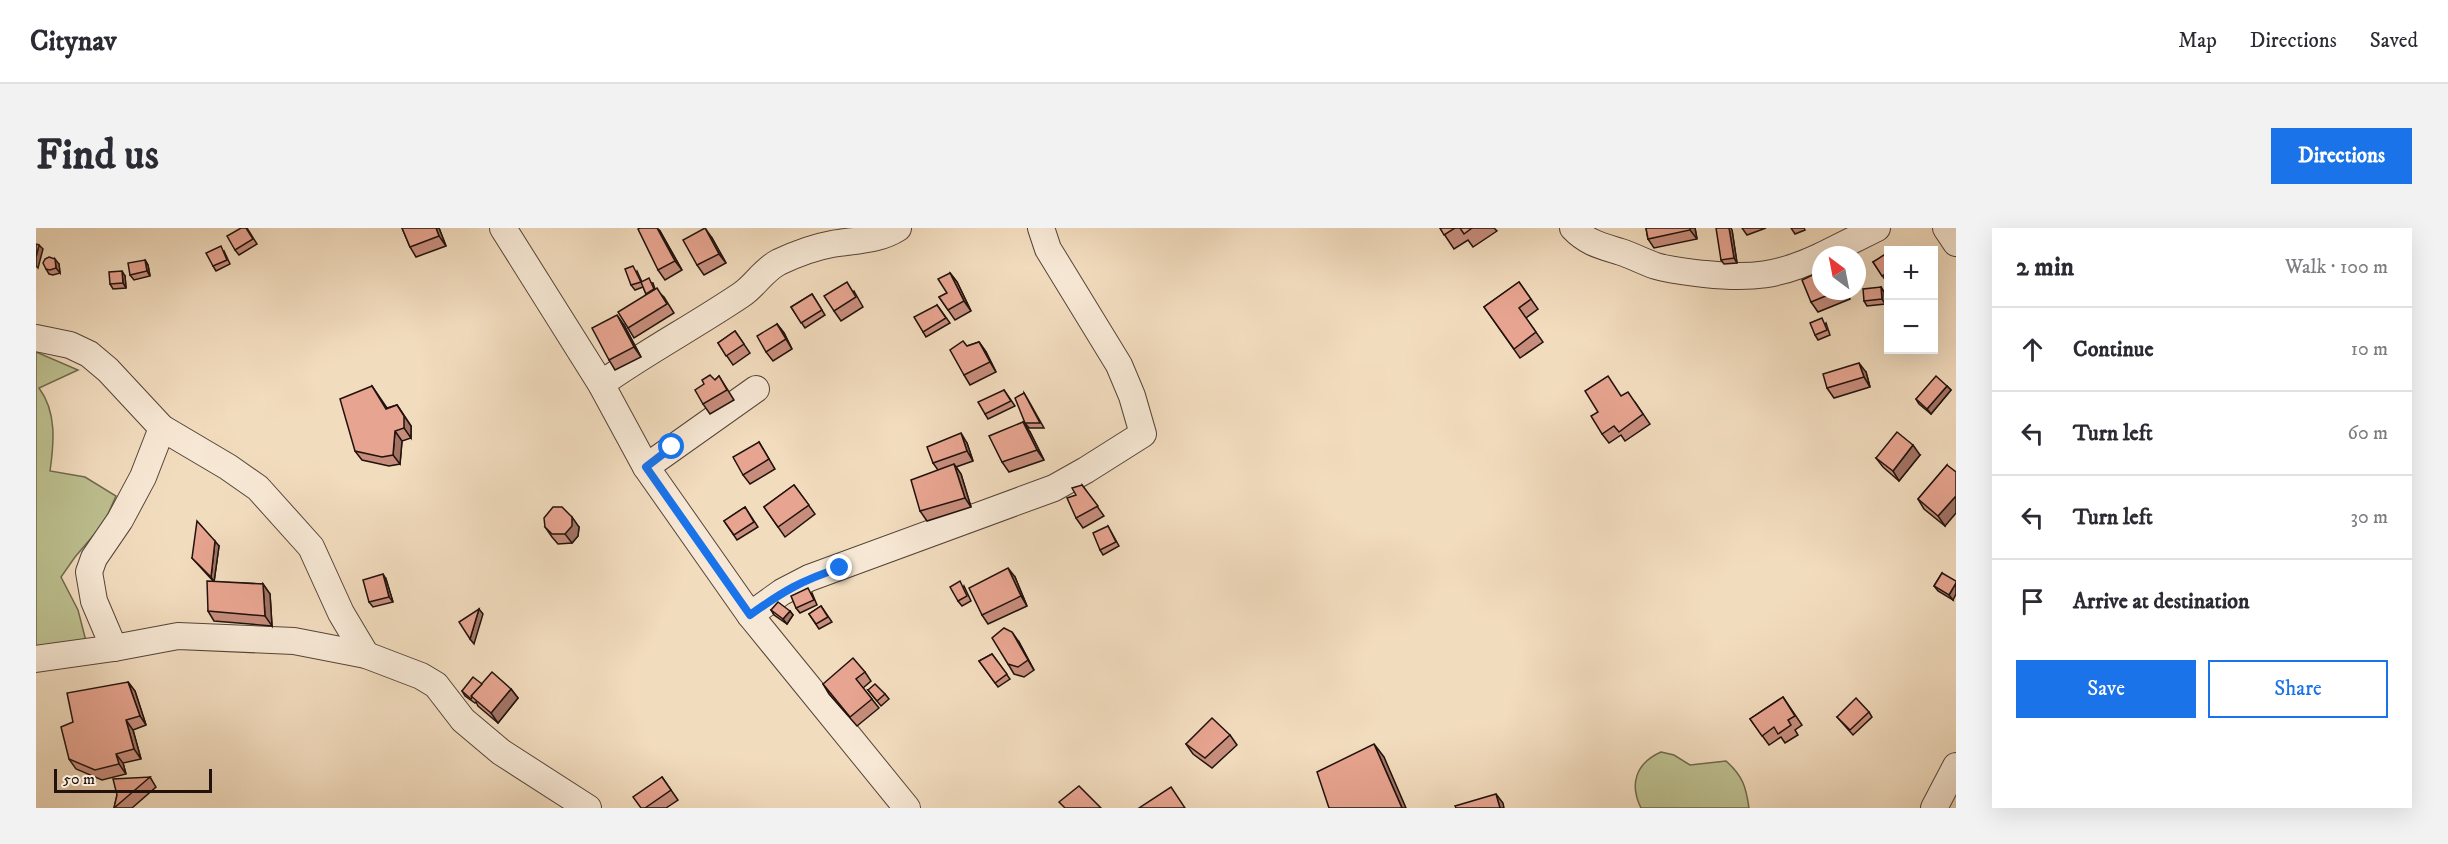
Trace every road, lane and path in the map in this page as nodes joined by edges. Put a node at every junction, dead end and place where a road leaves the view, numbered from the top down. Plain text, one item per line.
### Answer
1 (503, 228) edge
2 (898, 228) edge
3 (1041, 228) edge
4 (1573, 228) edge
5 (1877, 228) edge
6 (1946, 228) edge
7 (1956, 243) edge
8 (1840, 246) edge
9 (1812, 259) edge
10 (36, 338) edge
11 (601, 384) junction
12 (756, 389) dead end
13 (162, 428) junction
14 (646, 467) junction
15 (750, 615) junction
16 (114, 648) junction
17 (366, 655) junction
18 (36, 658) edge
19 (1956, 766) edge
20 (588, 808) edge
21 (907, 808) edge
22 (1934, 808) edge

1 - 11 street
2 - 11 street
3 - 15 street
4 - 9 street
5 - 8 street
6 - 7 street
10 - 13 street
11 - 14 street
12 - 14 street
13 - 16 street
13 - 17 street
14 - 15 street
15 - 21 street
16 - 17 street
16 - 18 street
17 - 20 street
19 - 22 street

